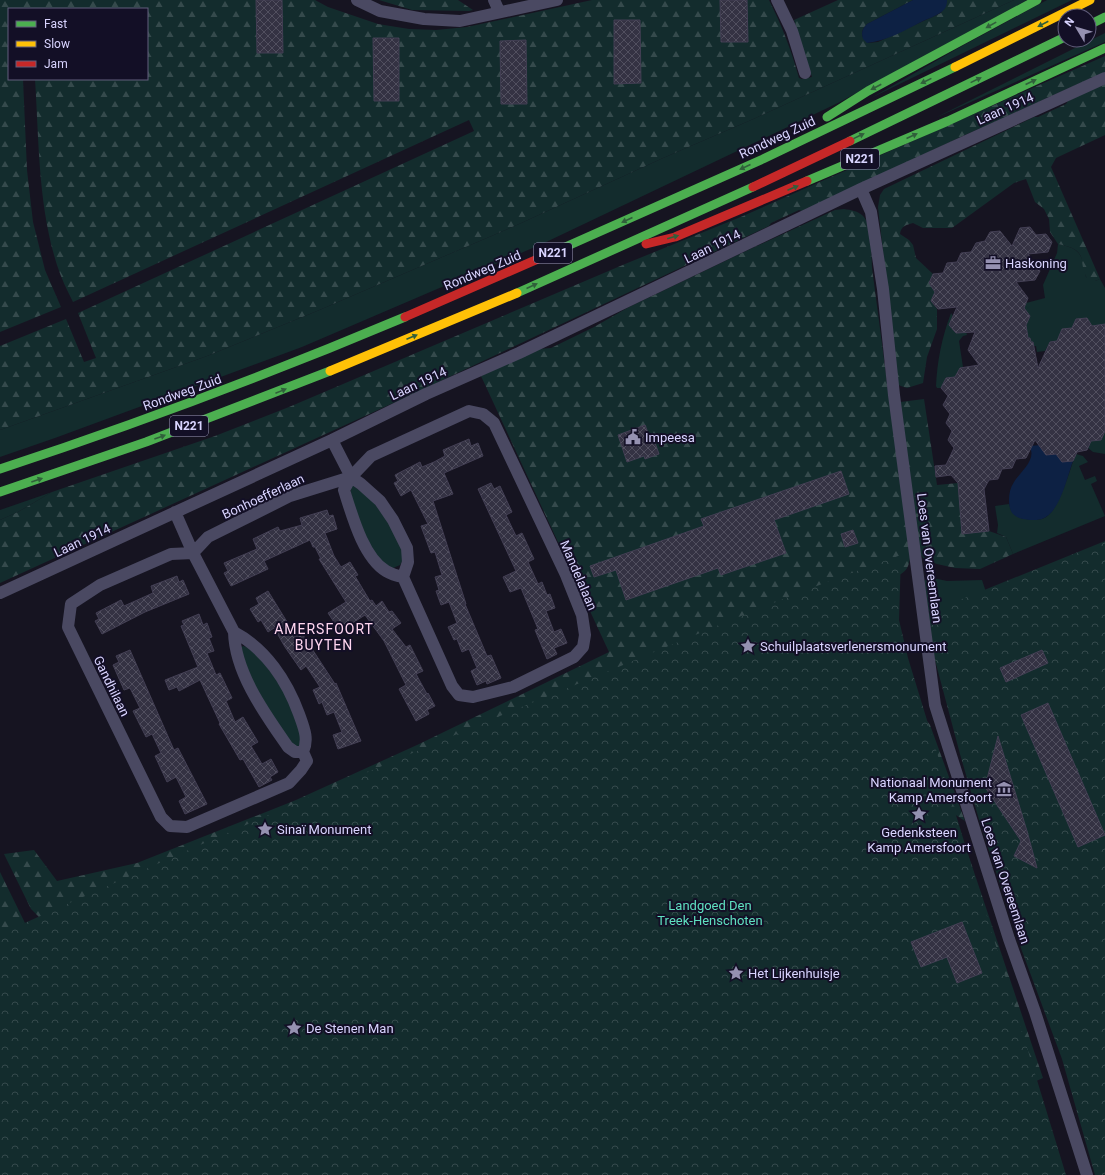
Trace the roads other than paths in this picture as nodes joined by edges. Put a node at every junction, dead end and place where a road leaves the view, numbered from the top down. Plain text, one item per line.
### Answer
1 (357, 0) edge
2 (494, 0) edge
3 (556, 0) edge
4 (777, 0) edge
5 (1037, 0) edge
6 (1090, 0) edge
7 (499, 12) junction
8 (1057, 41) edge
9 (1105, 48) edge
10 (805, 73) dead end
11 (1105, 78) edge
12 (762, 159) junction
13 (861, 189) junction
14 (608, 252) junction
15 (332, 440) junction
16 (0, 469) edge
17 (352, 477) junction
18 (0, 492) edge
19 (175, 512) junction
20 (192, 553) junction
21 (403, 578) junction
22 (0, 593) edge
23 (234, 632) junction
24 (302, 752) junction
25 (1087, 1175) edge

1 - 7 street
2 - 7 street
3 - 7 street
4 - 10 street
5 -> 12 main road, N221
6 -> 12 main road, Rondweg Zuid / N221
14 -> 8 main road, N221
14 -> 9 main road, N221
11 - 13 street, Laan 1914
12 -> 16 main road, Rondweg Zuid / N221
13 - 15 street, Laan 1914
13 - 25 street, Loes van Overeemlaan
18 -> 14 main road, N221
15 - 17 street
15 - 19 street, Laan 1914
17 - 20 street, Bonhoefferlaan
17 - 21 street
17 - 21 street, Mandelalaan
17 - 21 street, Mandelalaan
19 - 20 street
19 - 22 street, Laan 1914
20 - 23 street, Gandhilaan
20 - 24 street, Gandhilaan
23 - 24 street, Gandhilaan
23 - 24 street, Gandhilaan

